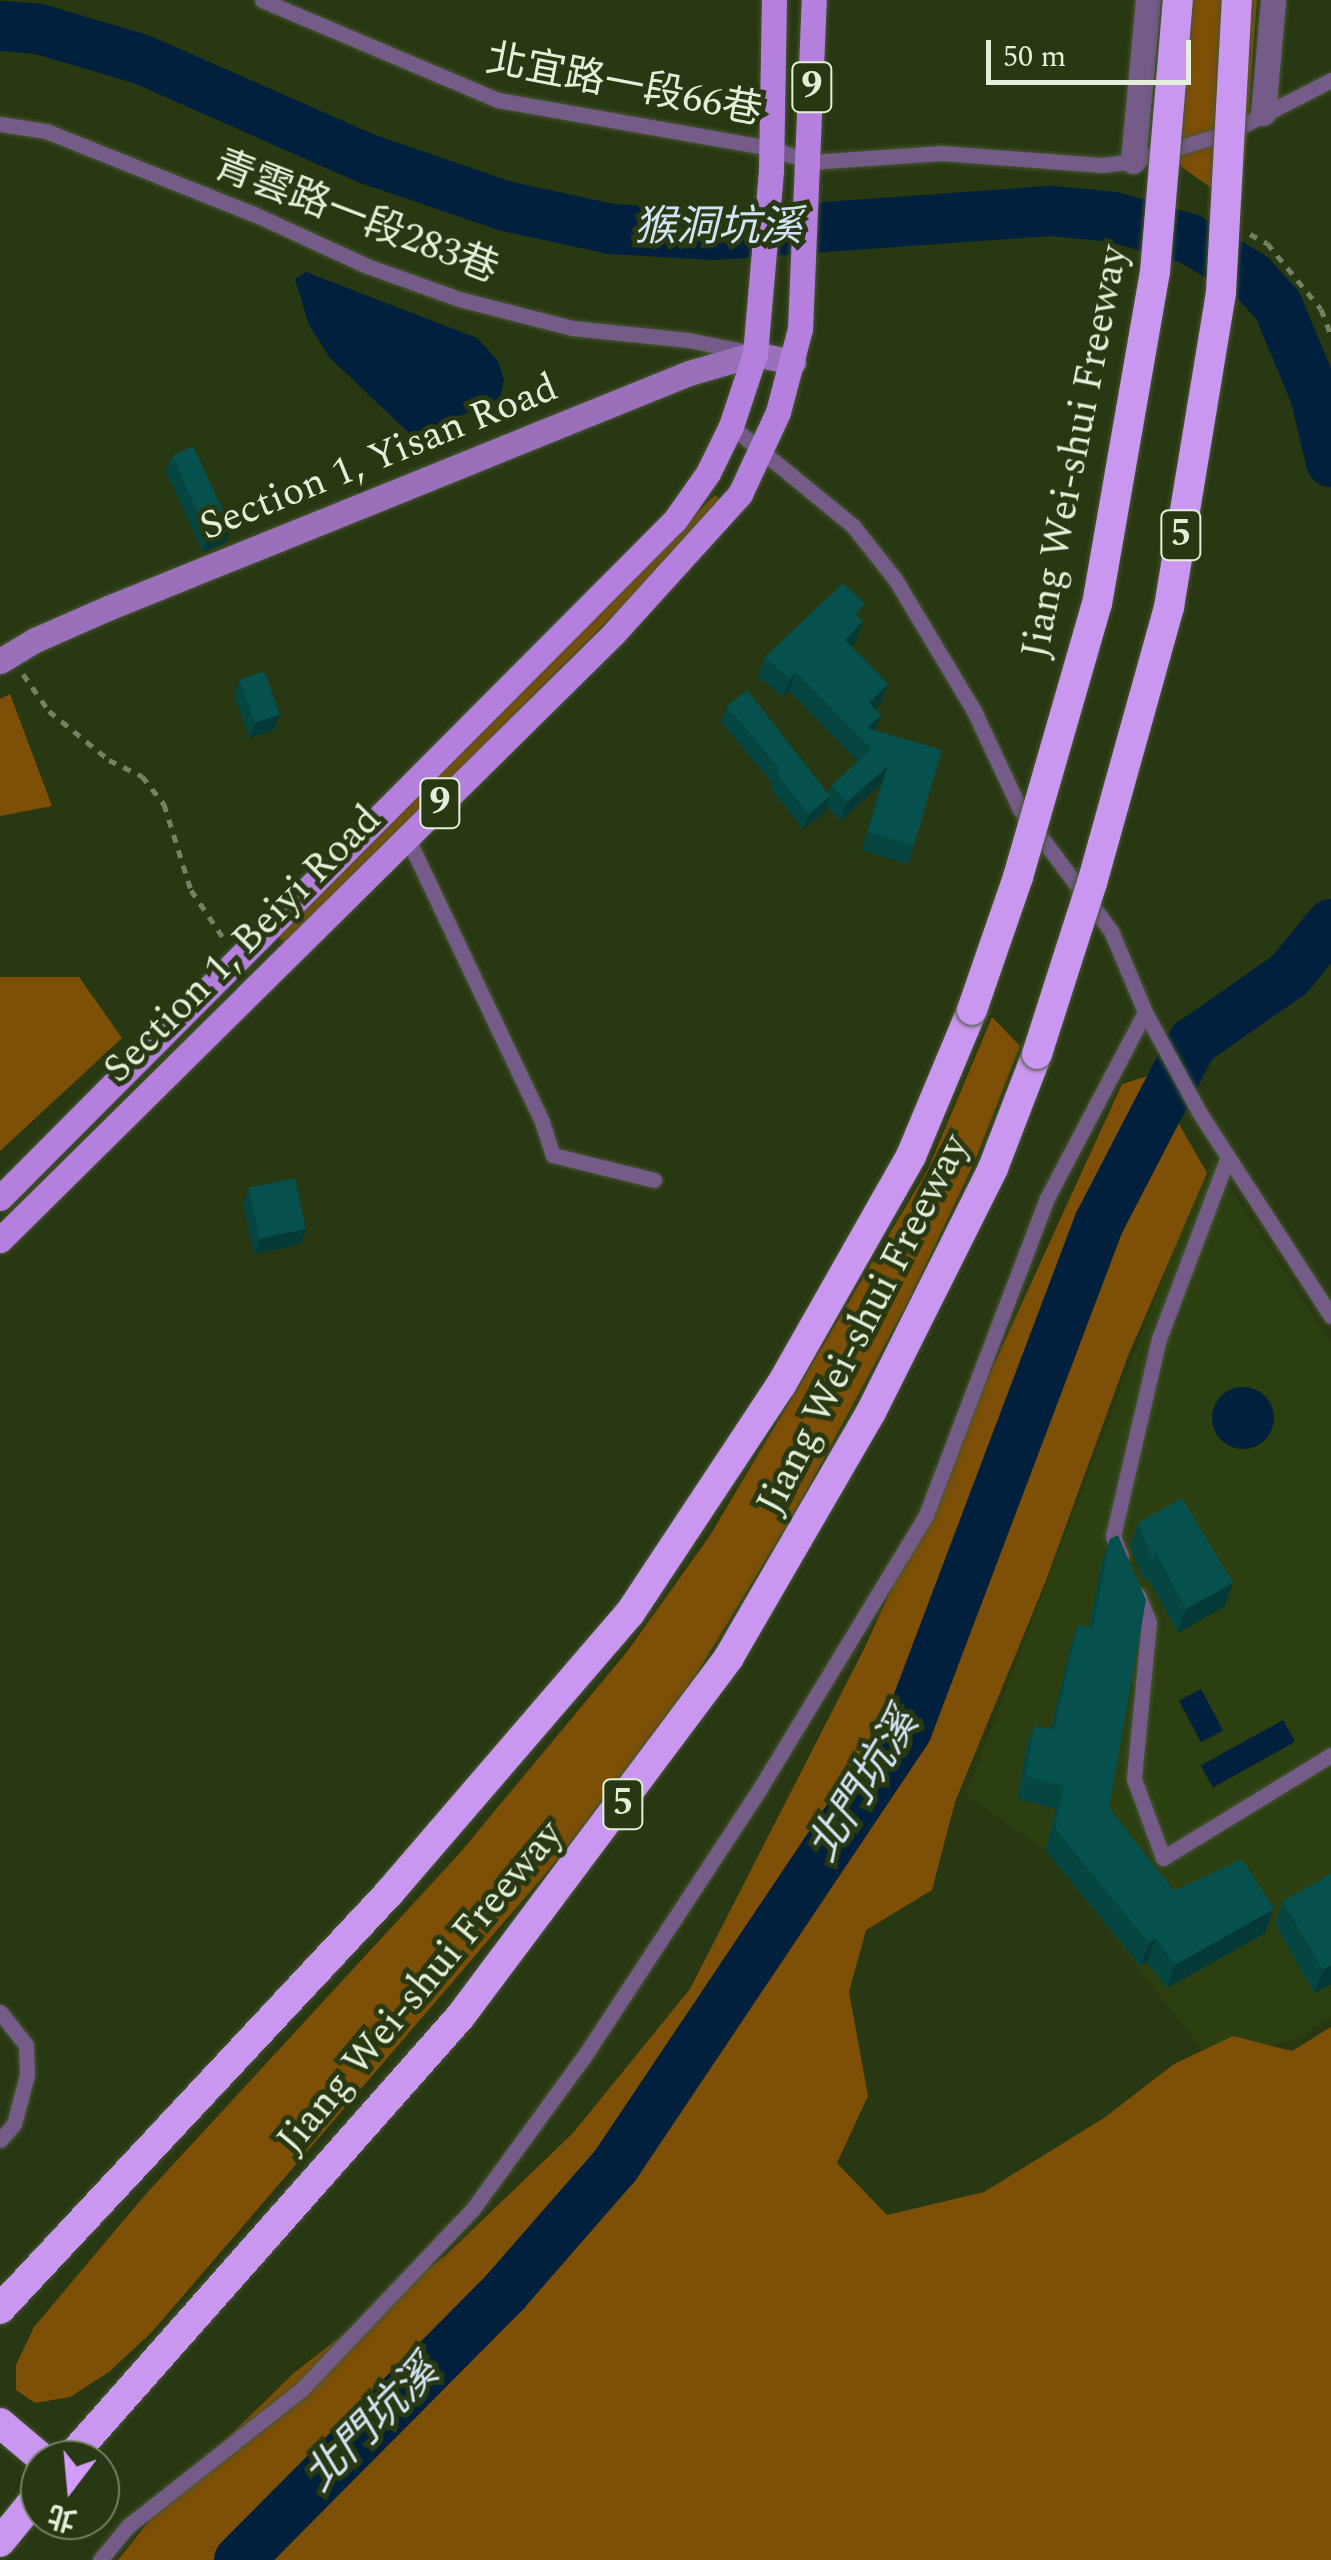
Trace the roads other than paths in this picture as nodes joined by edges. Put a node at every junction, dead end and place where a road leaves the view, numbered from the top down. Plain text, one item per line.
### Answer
1 (262, 0) edge
2 (774, 0) edge
3 (814, 0) edge
4 (1148, 0) edge
5 (1178, 0) edge
6 (1237, 0) edge
7 (1273, 0) edge
8 (1331, 80) edge
9 (1263, 113) junction
10 (0, 124) edge
11 (771, 159) junction
12 (1133, 161) junction
13 (810, 168) junction
14 (755, 354) junction
15 (793, 362) junction
16 (731, 426) junction
17 (762, 451) junction
18 (5, 658) edge
19 (406, 835) junction
20 (1145, 1012) junction
21 (1227, 1159) junction
22 (654, 1180) dead end
23 (0, 1198) edge
24 (0, 1240) edge
25 (1331, 1316) edge
26 (1331, 1756) edge
27 (0, 2012) edge
28 (0, 2140) edge
29 (0, 2309) edge
30 (0, 2423) edge
31 (20, 2440) edge
32 (86, 2440) edge
33 (20, 2518) edge
34 (0, 2542) edge
35 (100, 2560) edge

1 - 11 lane, 北宜路一段66巷
2 - 11 main road, 9
3 - 13 main road, 9
4 - 12 street
5 - 29 highway, Jiang Wei-shui Freeway / 5, bridge
6 - 32 highway, Jiang Wei-shui Freeway / 5, bridge
7 - 9 street
8 - 9 lane
9 - 12 lane
10 - 14 lane, 青雲路一段283巷
11 - 13 lane, 北宜路一段66巷
11 - 14 main road, Section 1, Beiyi Road / 9
12 - 13 lane
13 - 15 main road, Section 1, Beiyi Road / 9
14 - 15 street, Section 1, Yisan Road
14 - 16 main road, Section 1, Beiyi Road / 9
14 - 18 street, Section 1, Yisan Road
15 - 17 main road, Section 1, Beiyi Road / 9
16 - 17 lane
16 - 23 main road, Section 1, Beiyi Road / 9
17 - 19 main road, Section 1, Beiyi Road / 9
17 - 20 lane
19 - 22 lane
19 - 24 main road, Section 1, Beiyi Road / 9
20 - 21 lane
20 - 35 lane
21 - 25 lane
21 - 26 lane
27 - 28 lane
30 - 31 highway
33 - 34 highway

